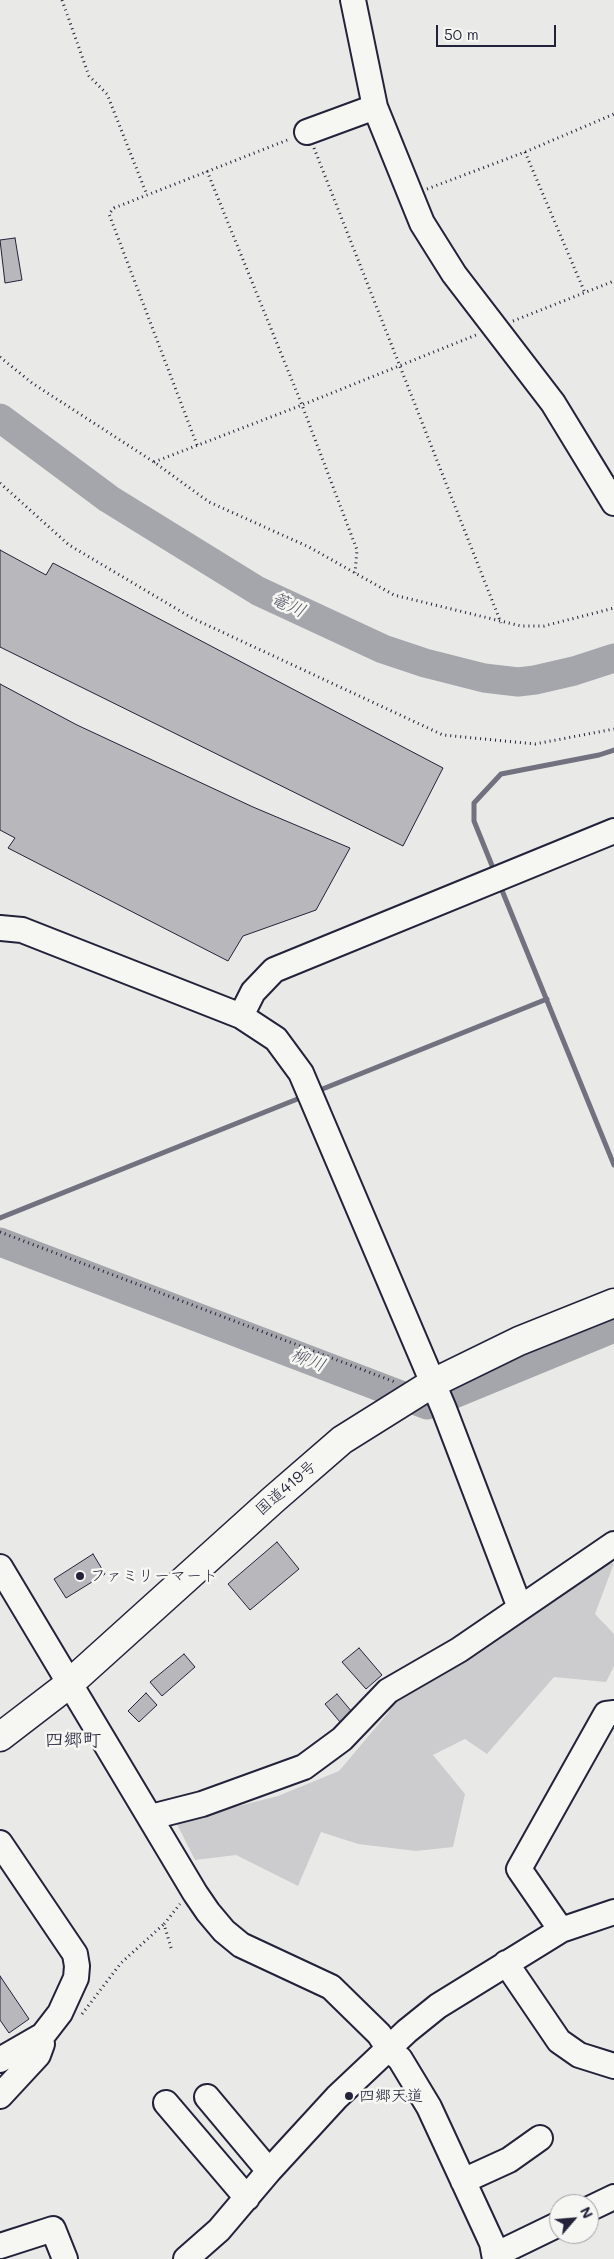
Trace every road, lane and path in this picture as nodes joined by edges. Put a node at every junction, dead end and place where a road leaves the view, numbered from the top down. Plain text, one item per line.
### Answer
1 (62, 0) edge
2 (353, 0) edge
3 (375, 107) junction
4 (614, 114) edge
5 (308, 132) junction
6 (525, 152) junction
7 (207, 171) junction
8 (147, 195) junction
9 (410, 195) junction
10 (614, 281) edge
11 (585, 293) junction
12 (496, 327) junction
13 (0, 357) edge
14 (400, 364) junction
15 (302, 405) junction
16 (197, 445) junction
17 (154, 462) junction
18 (0, 483) edge
19 (614, 503) edge
20 (355, 573) junction
21 (614, 608) edge
22 (501, 623) junction
23 (614, 730) edge
24 (614, 831) edge
25 (0, 928) edge
26 (241, 1016) junction
27 (0, 1232) edge
28 (614, 1302) edge
29 (426, 1388) junction
30 (614, 1544) edge
31 (0, 1567) edge
32 (520, 1608) junction
33 (69, 1684) junction
34 (614, 1713) edge
35 (0, 1737) edge
36 (151, 1817) junction
37 (0, 1843) edge
38 (194, 1892) junction
39 (614, 1912) edge
40 (164, 1924) junction
41 (560, 1930) junction
42 (172, 1948) dead end
43 (506, 1963) junction
44 (80, 2016) dead end
45 (40, 2037) junction
46 (389, 2049) junction
47 (0, 2060) edge
48 (614, 2066) edge
49 (0, 2096) edge
50 (207, 2098) dead end
51 (166, 2103) dead end
52 (540, 2138) dead end
53 (269, 2171) junction
54 (463, 2181) junction
55 (614, 2197) edge
56 (247, 2198) junction
57 (599, 2204) edge
58 (549, 2229) edge
59 (0, 2246) edge
60 (495, 2257) edge
61 (66, 2259) edge
62 (186, 2259) edge

1 - 8 path
2 - 3 street
3 - 5 street
3 - 9 street
4 - 6 path
5 - 7 path
5 - 14 path
6 - 9 path
6 - 11 path
7 - 8 path
7 - 15 path
8 - 16 path
9 - 12 street
10 - 11 path
11 - 12 path
12 - 14 path
12 - 19 street
13 - 17 path
14 - 15 path
14 - 22 path
15 - 16 path
15 - 20 path
16 - 17 path
17 - 20 path
18 - 23 path
20 - 22 path
21 - 22 path
24 - 26 street
25 - 26 street
26 - 29 street
27 - 29 path
28 - 29 highway, 国道419号
29 - 32 street
29 - 33 highway, 国道419号
30 - 32 street
31 - 33 street
32 - 36 street
33 - 35 highway, 国道419号
33 - 36 street
34 - 41 street
36 - 38 street
37 - 45 street
38 - 40 path
38 - 46 street
39 - 41 street
40 - 42 path
40 - 44 path
41 - 43 street
43 - 46 street
43 - 48 street
45 - 47 street
45 - 49 street
46 - 53 street
46 - 54 street
50 - 53 street
51 - 56 street
52 - 54 street
53 - 56 street
54 - 60 street
55 - 57 street
56 - 62 street
58 - 60 street
59 - 61 street

